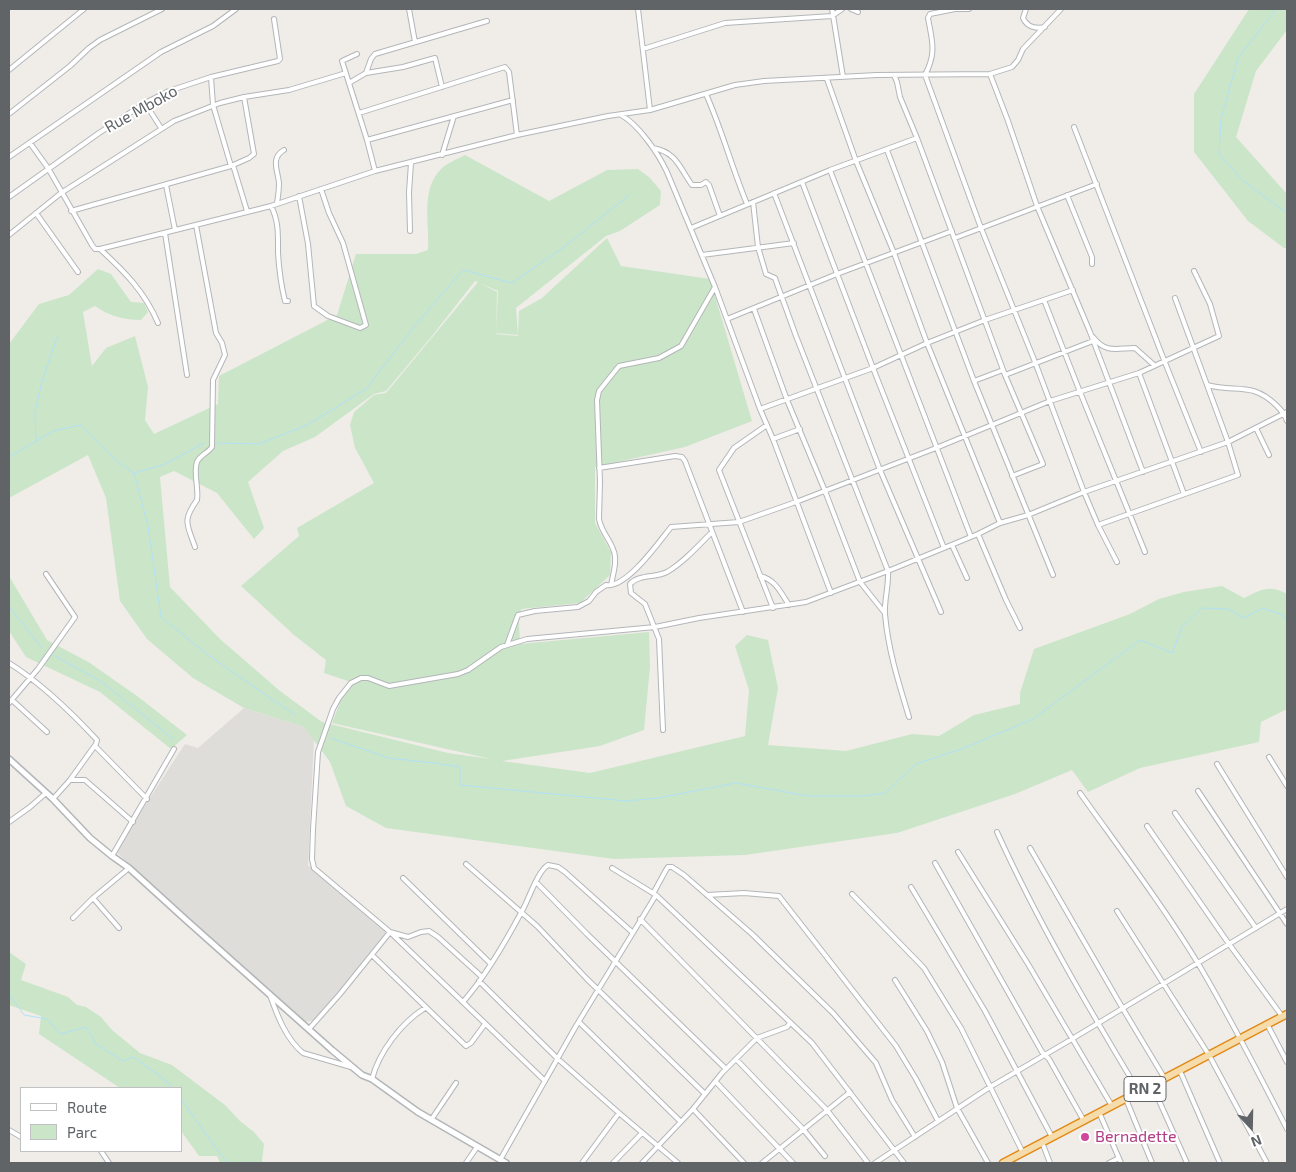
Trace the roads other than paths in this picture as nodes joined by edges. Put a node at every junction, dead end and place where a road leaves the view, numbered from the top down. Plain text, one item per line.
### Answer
1 (84, 9) edge
2 (162, 9) edge
3 (236, 9) edge
4 (409, 9) edge
5 (638, 9) edge
6 (832, 9) edge
7 (842, 9) edge
8 (851, 9) edge
9 (956, 9) edge
10 (969, 9) edge
11 (1026, 9) edge
12 (1061, 9) edge
13 (858, 12) dead end
14 (832, 16) junction
15 (274, 19) dead end
16 (487, 21) dead end
17 (1045, 27) junction
18 (416, 42) junction
19 (643, 49) junction
20 (357, 54) dead end
21 (9, 70) edge
22 (346, 73) junction
23 (366, 74) junction
24 (925, 74) junction
25 (990, 74) junction
26 (894, 75) junction
27 (211, 77) junction
28 (843, 77) junction
29 (826, 79) junction
30 (349, 83) junction
31 (442, 87) junction
32 (706, 94) junction
33 (244, 97) junction
34 (513, 100) junction
35 (145, 103) junction
36 (213, 105) junction
37 (650, 110) junction
38 (359, 113) junction
39 (9, 114) edge
40 (621, 115) junction
41 (454, 116) junction
42 (1074, 127) dead end
43 (161, 128) junction
44 (517, 135) junction
45 (917, 138) junction
46 (367, 140) junction
47 (30, 143) junction
48 (652, 148) junction
49 (284, 150) dead end
50 (887, 150) junction
51 (442, 155) junction
52 (9, 157) edge
53 (856, 161) junction
54 (411, 163) junction
55 (232, 166) junction
56 (48, 168) junction
57 (830, 170) junction
58 (375, 172) junction
59 (802, 182) junction
60 (1096, 184) junction
61 (166, 185) junction
62 (321, 189) junction
63 (61, 193) junction
64 (774, 193) junction
65 (1067, 195) junction
66 (299, 196) junction
67 (9, 197) edge
68 (753, 202) junction
69 (277, 203) junction
70 (747, 204) junction
71 (271, 206) junction
72 (1037, 206) junction
73 (71, 211) junction
74 (247, 211) junction
75 (36, 213) junction
76 (720, 216) junction
77 (196, 225) junction
78 (691, 228) junction
79 (980, 228) junction
80 (175, 230) junction
81 (410, 231) dead end
82 (952, 231) junction
83 (164, 233) junction
84 (9, 235) edge
85 (954, 238) junction
86 (794, 243) junction
87 (922, 243) junction
88 (758, 247) junction
89 (100, 249) junction
90 (894, 253) junction
91 (702, 255) junction
92 (865, 264) junction
93 (1092, 264) dead end
94 (1194, 271) dead end
95 (78, 272) dead end
96 (837, 274) junction
97 (810, 286) junction
98 (715, 287) junction
99 (1073, 290) junction
100 (782, 297) junction
101 (1175, 298) dead end
102 (1044, 300) junction
103 (288, 301) dead end
104 (754, 309) junction
105 (1015, 310) junction
106 (727, 319) junction
107 (985, 320) junction
108 (158, 323) dead end
109 (955, 332) junction
110 (1090, 332) junction
111 (1093, 340) junction
112 (927, 343) junction
113 (1194, 349) junction
114 (1065, 351) junction
115 (901, 355) junction
116 (1164, 360) junction
117 (1035, 362) junction
118 (1154, 365) junction
119 (872, 368) junction
120 (1003, 370) junction
121 (1139, 373) junction
122 (187, 375) dead end
123 (1005, 375) junction
124 (845, 378) junction
125 (974, 381) junction
126 (1109, 382) junction
127 (1207, 386) junction
128 (816, 388) junction
129 (1080, 392) junction
130 (787, 400) junction
131 (1050, 401) junction
132 (760, 409) junction
133 (1020, 413) junction
134 (1286, 413) edge
135 (1287, 421) edge
136 (992, 424) junction
137 (767, 425) junction
138 (1256, 428) junction
139 (800, 429) junction
140 (963, 435) junction
141 (773, 439) junction
142 (1228, 442) junction
143 (936, 448) junction
144 (1201, 452) junction
145 (1269, 455) dead end
146 (909, 457) junction
147 (1173, 461) junction
148 (599, 468) junction
149 (880, 470) junction
150 (1143, 472) junction
151 (1012, 476) junction
152 (852, 479) junction
153 (1116, 482) junction
154 (825, 491) junction
155 (1084, 492) junction
156 (1184, 494) junction
157 (796, 502) junction
158 (1130, 514) junction
159 (1028, 515) junction
160 (739, 522) junction
161 (708, 523) junction
162 (1000, 523) junction
163 (1098, 525) junction
164 (712, 532) junction
165 (978, 534) junction
166 (971, 537) junction
167 (952, 545) junction
168 (195, 547) dead end
169 (944, 548) junction
170 (1145, 552) dead end
171 (918, 559) junction
172 (1117, 562) dead end
173 (888, 571) junction
174 (46, 574) dead end
175 (1053, 574) dead end
176 (760, 576) junction
177 (967, 578) dead end
178 (860, 582) junction
179 (611, 585) junction
180 (831, 593) junction
181 (789, 605) junction
182 (773, 608) junction
183 (743, 612) junction
184 (941, 612) dead end
185 (885, 614) junction
186 (655, 627) junction
187 (1020, 628) dead end
188 (507, 645) junction
189 (9, 662) edge
190 (30, 678) junction
191 (10, 702) edge
192 (910, 717) dead end
193 (663, 730) dead end
194 (47, 732) dead end
195 (95, 746) junction
196 (174, 749) dead end
197 (1269, 757) dead end
198 (9, 759) edge
199 (1217, 764) dead end
200 (70, 780) junction
201 (1287, 786) edge
202 (1198, 790) dead end
203 (46, 793) junction
204 (1080, 793) dead end
205 (53, 799) junction
206 (147, 799) junction
207 (1175, 813) dead end
208 (9, 822) edge
209 (133, 822) junction
210 (1147, 826) dead end
211 (997, 832) dead end
212 (1030, 848) dead end
213 (958, 852) dead end
214 (112, 856) junction
215 (935, 863) dead end
216 (466, 864) dead end
217 (129, 868) junction
218 (612, 868) dead end
219 (1287, 877) edge
220 (403, 878) dead end
221 (536, 882) junction
222 (911, 887) dead end
223 (655, 894) junction
224 (852, 894) dead end
225 (707, 895) junction
226 (93, 898) junction
227 (1287, 909) edge
228 (1117, 911) dead end
229 (521, 912) junction
230 (1280, 914) junction
231 (73, 918) dead end
232 (640, 919) junction
233 (1287, 924) edge
234 (119, 928) dead end
235 (1256, 928) junction
236 (390, 932) junction
237 (632, 932) junction
238 (1229, 944) junction
239 (372, 954) junction
240 (616, 960) junction
241 (490, 963) junction
242 (1198, 963) junction
243 (482, 977) junction
244 (895, 980) dead end
245 (479, 981) junction
246 (1164, 984) junction
247 (599, 990) junction
248 (269, 993) junction
249 (463, 1002) junction
250 (425, 1008) junction
251 (1122, 1009) junction
252 (1285, 1015) edge
253 (579, 1022) junction
254 (790, 1023) junction
255 (486, 1024) junction
256 (1098, 1024) junction
257 (1267, 1024) junction
258 (309, 1029) junction
259 (757, 1038) junction
260 (1241, 1038) junction
261 (1072, 1040) junction
262 (1209, 1055) junction
263 (1045, 1056) junction
264 (558, 1058) junction
265 (736, 1059) junction
266 (1287, 1062) edge
267 (353, 1068) junction
268 (726, 1069) junction
269 (1017, 1070) junction
270 (1180, 1071) junction
271 (1165, 1078) junction
272 (372, 1079) junction
273 (545, 1081) junction
274 (716, 1082) junction
275 (456, 1083) dead end
276 (1152, 1085) junction
277 (990, 1087) junction
278 (850, 1092) junction
279 (1139, 1092) junction
280 (704, 1093) junction
281 (1126, 1099) junction
282 (1112, 1106) junction
283 (957, 1108) junction
284 (693, 1109) junction
285 (827, 1110) junction
286 (1100, 1112) junction
287 (619, 1113) junction
288 (431, 1120) junction
289 (1084, 1120) junction
290 (680, 1121) junction
291 (938, 1121) junction
292 (803, 1129) junction
293 (1287, 1129) edge
294 (9, 1130) edge
295 (642, 1133) junction
296 (20, 1136) edge
297 (915, 1137) junction
298 (1052, 1137) junction
299 (1042, 1142) junction
300 (477, 1146) junction
301 (659, 1147) junction
302 (779, 1148) junction
303 (895, 1150) junction
304 (102, 1152) edge
305 (1024, 1152) junction
306 (825, 1156) dead end
307 (1120, 1161) edge
308 (503, 1162) edge
309 (109, 1163) edge
310 (466, 1163) edge
311 (582, 1163) edge
312 (613, 1163) edge
313 (642, 1163) edge
314 (678, 1163) edge
315 (744, 1163) edge
316 (762, 1163) edge
317 (793, 1163) edge
318 (868, 1163) edge
319 (875, 1163) edge
320 (904, 1163) edge
321 (988, 1163) edge
322 (1004, 1163) edge
323 (1050, 1163) edge
324 (1109, 1163) edge
325 (1152, 1163) edge
326 (1187, 1163) edge
327 (1220, 1163) edge
328 (1268, 1163) edge

1 - 21 street
2 - 39 street
3 - 47 street
4 - 18 street
5 - 19 street
6 - 14 street
7 - 14 street
8 - 13 street
9 - 10 street
9 - 24 street
11 - 17 street
12 - 17 street
14 - 19 street
14 - 28 street
15 - 27 street, Rue Mboko
16 - 18 street
17 - 25 street
18 - 23 street
19 - 37 street
20 - 22 street
22 - 30 street
22 - 33 street
23 - 30 street
23 - 31 street
24 - 25 street
24 - 26 street
24 - 79 street
25 - 72 street
26 - 28 street
26 - 45 street
27 - 35 street, Rue Mboko
27 - 36 street
28 - 29 street
29 - 32 street
29 - 53 street
30 - 38 street
31 - 34 street
31 - 38 street
32 - 37 street
32 - 70 street
33 - 36 street
33 - 55 street
34 - 41 street
34 - 44 street
35 - 43 street
35 - 56 street, Rue Mboko
36 - 43 street
36 - 55 street
37 - 40 street
38 - 46 street
40 - 44 street
40 - 48 street
41 - 46 street
41 - 51 street
42 - 60 street
43 - 63 street
44 - 51 street
45 - 50 street
45 - 82 street
46 - 58 street
47 - 52 street
47 - 56 street
48 - 76 street
48 - 78 street
49 - 69 street
50 - 53 street
50 - 87 street
51 - 54 street
53 - 57 street
53 - 90 street
54 - 58 street
54 - 81 street
55 - 61 street
55 - 74 street
56 - 63 street
56 - 67 street, Rue Mboko
57 - 59 street
57 - 92 street
58 - 62 street
59 - 64 street
59 - 96 street
60 - 65 street
60 - 116 street
61 - 73 street
61 - 80 street
62 - 66 street
62 - 66 street
63 - 73 street
63 - 75 street
64 - 68 street
64 - 86 street
65 - 72 street
65 - 93 street
66 - 69 street
68 - 70 street
68 - 88 street
69 - 71 street
70 - 76 street
71 - 74 street
71 - 103 street
72 - 79 street
72 - 99 street
73 - 89 street
74 - 77 street
75 - 84 street
75 - 95 street
76 - 78 street
77 - 80 street
77 - 168 street
78 - 91 street
79 - 85 street
79 - 105 street
80 - 83 street
82 - 85 street
82 - 87 street
83 - 89 street
83 - 122 street
85 - 107 street
86 - 88 street
86 - 97 street
87 - 90 street
87 - 109 street
88 - 91 street
88 - 100 street
89 - 108 street
90 - 92 street
90 - 112 street
91 - 98 street
92 - 96 street
92 - 115 street
94 - 113 street
96 - 97 street
96 - 119 street
97 - 100 street
97 - 124 street
98 - 106 street
98 - 148 street
99 - 102 street
99 - 110 street
100 - 104 street
100 - 128 street
101 - 113 street
102 - 105 street
102 - 114 street
104 - 106 street
104 - 130 street
105 - 107 street
105 - 117 street
106 - 132 street
107 - 109 street
107 - 120 street
109 - 112 street
109 - 125 street
110 - 111 street
110 - 118 street
111 - 114 street
111 - 126 street
112 - 115 street
112 - 140 street
113 - 116 street
113 - 127 street
114 - 117 street
114 - 129 street
115 - 119 street
115 - 143 street
116 - 118 street
116 - 144 street
117 - 123 street
117 - 131 street
118 - 121 street
119 - 124 street
119 - 146 street
120 - 123 street
120 - 125 street
121 - 126 street
121 - 147 street
123 - 133 street
124 - 128 street
124 - 149 street
125 - 136 street
126 - 129 street
126 - 150 street
127 - 134 street
127 - 142 street
128 - 130 street
128 - 152 street
129 - 131 street
129 - 153 street
130 - 132 street
130 - 139 street
131 - 133 street
131 - 155 street
132 - 137 street
133 - 136 street
133 - 151 street
134 - 135 street
134 - 138 street
136 - 140 street
136 - 151 street
137 - 141 street
137 - 160 street
138 - 142 street
138 - 145 street
139 - 141 street
139 - 154 street
140 - 143 street
140 - 162 street
141 - 157 street
142 - 144 street
142 - 156 street
143 - 146 street
143 - 166 street
144 - 147 street
146 - 149 street
146 - 169 street
147 - 150 street
147 - 156 street
148 - 161 street
148 - 179 street
149 - 152 street
149 - 171 street
150 - 153 street
151 - 159 street
152 - 154 street
152 - 173 street
153 - 155 street
153 - 158 street
154 - 157 street
154 - 178 street
155 - 159 street
155 - 163 street
156 - 158 street
157 - 160 street
157 - 180 street
158 - 163 street
158 - 170 street
159 - 162 street
159 - 175 street
160 - 161 street
160 - 176 street
161 - 164 street
161 - 179 street
162 - 165 street
163 - 172 street
164 - 183 street
164 - 186 street
165 - 166 street
165 - 187 street
166 - 167 street
167 - 169 street
167 - 177 street
169 - 171 street
171 - 173 street
171 - 184 street
173 - 178 street
173 - 185 street
174 - 190 street
176 - 181 street
176 - 182 street
178 - 180 street
178 - 185 street
179 - 188 street
180 - 181 street
181 - 182 street
182 - 183 street
183 - 186 street
185 - 192 street
186 - 188 street
186 - 193 street
188 - 236 street
189 - 190 street
190 - 191 street
190 - 195 street
191 - 194 street
195 - 200 street
195 - 206 street
196 - 206 street
197 - 201 street
198 - 203 street
199 - 219 street
200 - 205 street
200 - 209 street
202 - 230 street
203 - 205 street
203 - 208 street
204 - 242 street
205 - 214 street
206 - 209 street
207 - 235 street
209 - 214 street
210 - 238 street
211 - 256 street
212 - 251 street
213 - 261 street
214 - 217 street
215 - 263 street
216 - 229 street
217 - 226 street
217 - 248 street
218 - 223 street
220 - 241 street
221 - 229 street
221 - 237 street
221 - 240 street
222 - 269 street
223 - 225 street
223 - 232 street
223 - 254 street
224 - 277 street
225 - 291 street
225 - 297 street
226 - 231 street
226 - 234 street
227 - 230 street
228 - 246 street
229 - 241 street
229 - 247 street
230 - 233 street
230 - 235 street
232 - 237 street
232 - 259 street
235 - 238 street
236 - 239 street
236 - 243 street
236 - 249 street
237 - 240 street
238 - 242 street
238 - 252 street
239 - 250 street
239 - 258 street
240 - 247 street
240 - 268 street
241 - 243 street
242 - 246 street
242 - 260 street
243 - 245 street
244 - 283 street
245 - 249 street
245 - 264 street
246 - 251 street
246 - 262 street
247 - 253 street
247 - 280 street
248 - 258 street
248 - 267 street
249 - 255 street
250 - 255 street
250 - 272 street
251 - 256 street
251 - 271 street
252 - 257 highway, RN 2
253 - 264 street
253 - 290 street
254 - 259 street
254 - 278 street
255 - 273 street
256 - 261 street
256 - 279 street
257 - 260 highway, RN 2
257 - 266 street
258 - 267 street
259 - 265 street
259 - 285 street
260 - 262 highway, RN 2
260 - 293 street
261 - 263 street
261 - 282 street
262 - 270 highway, RN 2
262 - 328 street
263 - 269 street
263 - 289 street
264 - 273 street
264 - 287 street
265 - 268 street
265 - 292 street
267 - 272 street
268 - 274 street
269 - 277 street
269 - 298 street
270 - 271 highway, RN 2
270 - 327 street
271 - 276 highway, RN 2
272 - 288 street
273 - 308 street
274 - 280 street
274 - 302 street
275 - 288 street
276 - 279 highway, RN 2
276 - 326 street
277 - 283 street
277 - 305 street
278 - 285 street
278 - 303 street
279 - 281 highway, RN 2
280 - 284 street
281 - 282 highway, RN 2
281 - 325 street
282 - 286 highway, RN 2
283 - 291 street
283 - 321 street
284 - 290 street
284 - 315 street
285 - 292 street
285 - 318 street
286 - 289 highway, RN 2
286 - 307 street
287 - 295 street
287 - 311 street
288 - 300 street
289 - 298 highway, RN 2
290 - 301 street
291 - 297 street
292 - 302 street
292 - 306 street
294 - 296 street
295 - 301 street
295 - 312 street
297 - 303 street
298 - 299 highway, RN 2
299 - 305 highway, RN 2
299 - 323 street
300 - 308 street
300 - 310 street
301 - 313 street
301 - 314 street
302 - 316 street
302 - 317 street
303 - 319 street
303 - 320 street
304 - 309 street
305 - 322 highway, RN 2
307 - 324 street

